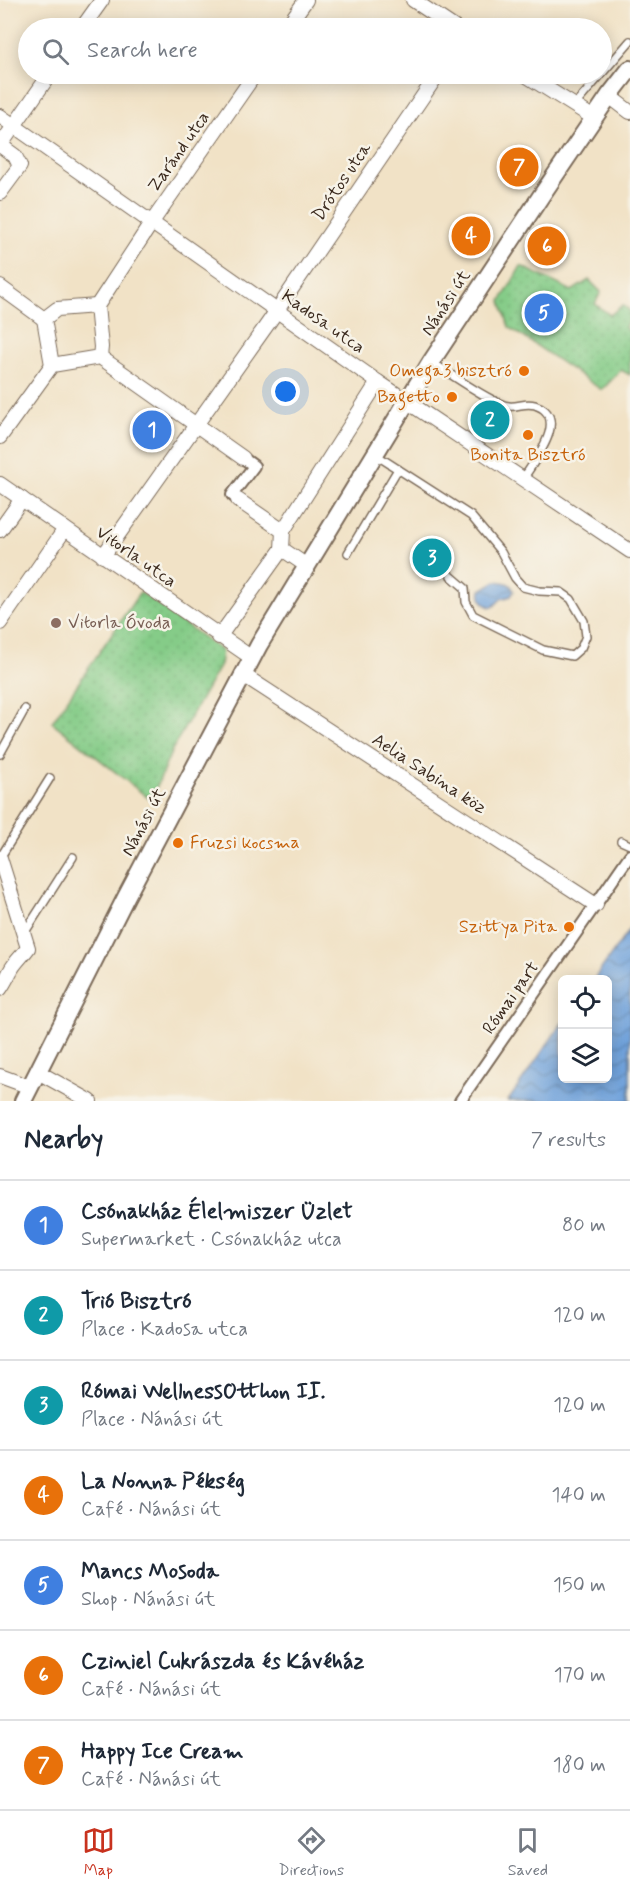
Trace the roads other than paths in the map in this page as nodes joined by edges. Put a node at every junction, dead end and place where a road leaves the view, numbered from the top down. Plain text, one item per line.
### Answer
1 (102, 0) edge
2 (306, 0) edge
3 (413, 0) edge
4 (89, 18) edge
5 (293, 18) edge
6 (440, 18) edge
7 (630, 41) edge
8 (612, 62) edge
9 (630, 69) edge
10 (43, 84) edge
11 (248, 84) edge
12 (431, 84) edge
13 (540, 84) edge
14 (593, 84) edge
15 (609, 96) junction
16 (574, 106) junction
17 (630, 112) edge
18 (0, 116) edge
19 (594, 118) junction
20 (13, 125) junction
21 (0, 145) edge
22 (0, 193) edge
23 (152, 222) junction
24 (0, 287) edge
25 (98, 306) junction
26 (276, 310) junction
27 (44, 318) junction
28 (100, 357) junction
29 (431, 362) junction
30 (52, 365) junction
31 (378, 382) junction
32 (407, 401) junction
33 (197, 426) junction
34 (0, 437) edge
35 (374, 454) junction
36 (243, 459) joint
37 (398, 469) junction
38 (523, 479) junction
39 (0, 483) edge
40 (22, 499) junction
41 (238, 500) joint
42 (65, 529) junction
43 (0, 530) edge
44 (283, 531) junction
45 (282, 549) junction
46 (630, 551) edge
47 (348, 553) dead end
48 (103, 556) junction
49 (307, 566) junction
50 (451, 576) dead end
51 (0, 623) edge
52 (219, 637) junction
53 (252, 658) junction
54 (242, 674) junction
55 (25, 709) dead end
56 (0, 754) edge
57 (50, 778) dead end
58 (621, 841) dead end
59 (630, 845) edge
60 (630, 855) edge
61 (73, 857) dead end
62 (0, 858) edge
63 (596, 905) junction
64 (23, 934) junction
65 (6, 967) edge
66 (0, 989) edge
67 (0, 1076) edge
68 (30, 1087) edge
69 (90, 1101) edge
70 (460, 1101) edge

1 - 4 street
2 - 5 street
3 - 6 street
7 - 8 lane
9 - 15 street, Nánási út
10 - 20 street
11 - 23 street, Zaránd utca
12 - 26 street, Drótos utca
13 - 16 street
14 - 16 lane
15 - 17 street
15 - 19 street, Nánási út
16 - 19 street
18 - 20 street, Kadosa utca
19 - 29 street, Nánási út
20 - 21 street
20 - 23 street, Kadosa utca
21 - 22 street
23 - 25 street, Zaránd utca
23 - 26 street, Kadosa utca
24 - 27 street
25 - 27 street
25 - 28 street
26 - 31 street, Kadosa utca
26 - 33 street, Drótos utca
27 - 30 street
28 - 30 street
28 - 33 street
29 - 32 street, Nánási út
29 - 38 lane
30 - 34 street
31 - 32 street, Kadosa utca
31 - 44 street
32 - 35 street, Nánási út
32 - 38 street, Kadosa utca
33 - 36 street
33 - 48 street, Drótos utca
35 - 37 lane
35 - 49 street, Nánási út
36 - 41 street
37 - 47 lane
37 - 50 lane
38 - 46 street, Kadosa utca
39 - 40 street, Vitorla utca
40 - 42 street, Vitorla utca
40 - 43 street
41 - 44 street
42 - 48 street, Vitorla utca
42 - 51 street
44 - 45 street
45 - 49 street
45 - 52 street
48 - 52 street, Vitorla utca
49 - 53 street, Nánási út
52 - 53 street, Vitorla utca
53 - 54 street, Nánási út
54 - 63 street, Aelia Sabina köz
54 - 68 street, Nánási út
55 - 56 lane
57 - 62 lane
58 - 59 lane
60 - 63 street, Római part
61 - 64 lane
62 - 64 street
63 - 70 street, Római part
64 - 65 street
65 - 66 street
67 - 68 street
68 - 69 street

